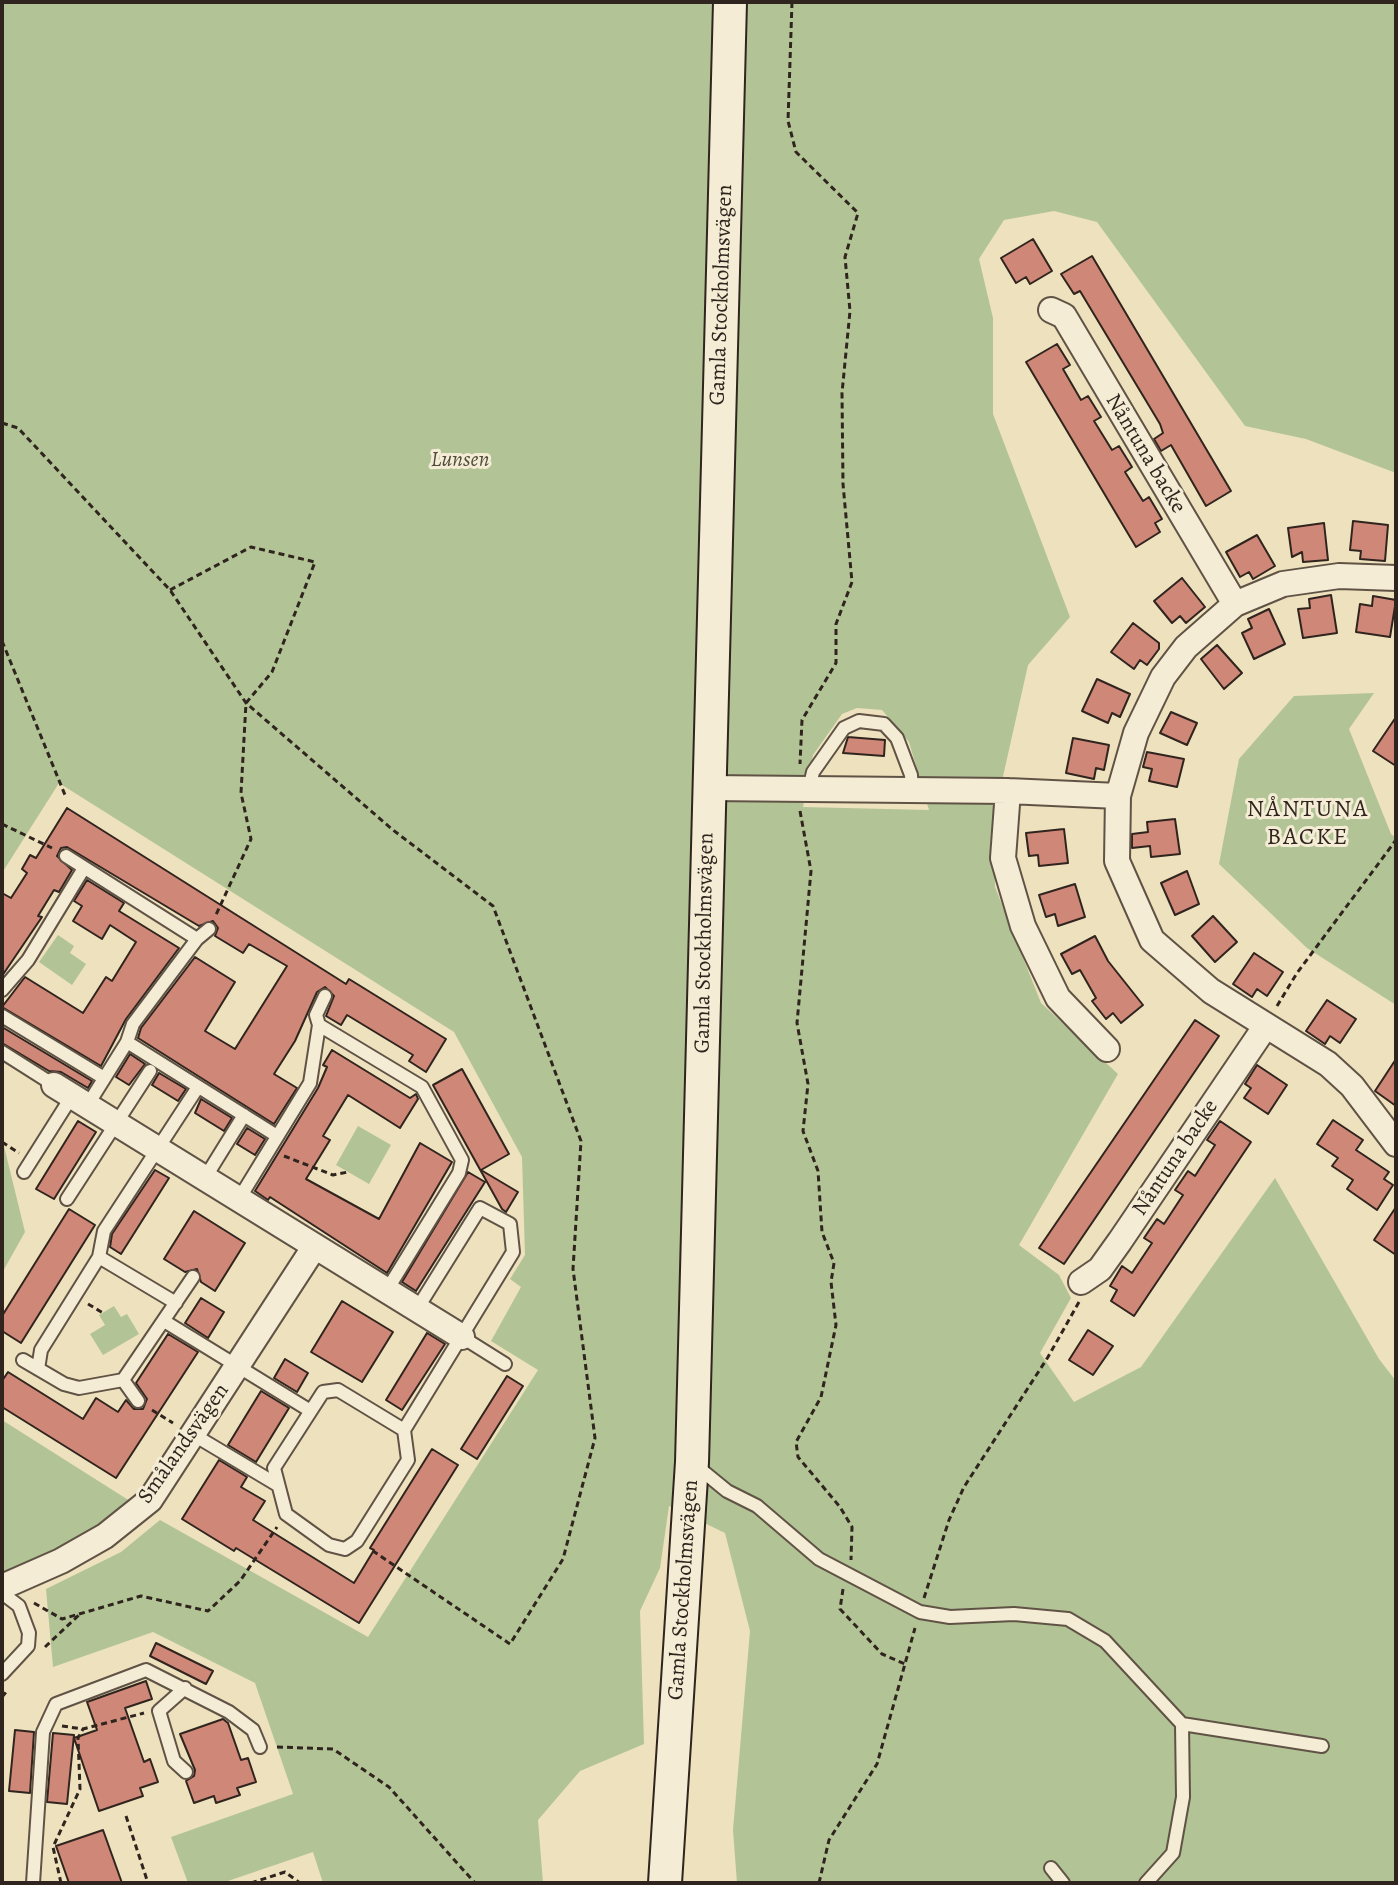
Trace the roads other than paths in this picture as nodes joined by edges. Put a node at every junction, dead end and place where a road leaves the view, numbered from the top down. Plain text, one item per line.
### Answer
1 (730, 2) edge
2 (1051, 310) dead end
3 (1396, 578) edge
4 (1235, 604) junction
5 (709, 788) junction
6 (803, 789) junction
7 (1008, 791) junction
8 (912, 792) junction
9 (1118, 796) junction
10 (66, 856) road end
11 (84, 868) junction
12 (209, 929) road end
13 (197, 939) junction
14 (2, 990) edge
15 (325, 996) dead end
16 (2, 1016) edge
17 (319, 1025) junction
18 (1265, 1027) junction
19 (127, 1042) junction
20 (1107, 1049) dead end
21 (2, 1052) edge
22 (150, 1071) dead end
23 (104, 1078) junction
24 (198, 1087) junction
25 (71, 1096) junction
26 (244, 1115) junction
27 (116, 1123) junction
28 (277, 1136) junction
29 (1396, 1144) edge
30 (159, 1150) junction
31 (27, 1166) road end
32 (205, 1178) junction
33 (67, 1199) dead end
34 (239, 1199) junction
35 (315, 1246) junction
36 (99, 1257) junction
37 (193, 1277) dead end
38 (1081, 1282) road end
39 (387, 1290) junction
40 (176, 1303) junction
41 (417, 1309) junction
42 (164, 1321) junction
43 (462, 1337) junction
44 (23, 1360) dead end
45 (505, 1364) dead end
46 (237, 1366) junction
47 (38, 1369) junction
48 (123, 1380) junction
49 (138, 1401) road end
50 (309, 1410) junction
51 (404, 1430) junction
52 (194, 1435) junction
53 (692, 1462) junction
54 (276, 1484) junction
55 (2, 1590) edge
56 (2, 1674) edge
57 (185, 1688) junction
58 (1182, 1724) junction
59 (1322, 1746) dead end
60 (260, 1747) road end
61 (186, 1772) dead end
62 (1051, 1868) dead end
63 (33, 1883) edge
64 (665, 1883) edge
65 (1063, 1883) edge
66 (1146, 1883) edge

1 - 5 main road, Gamla Stockholmsvägen
2 - 4 street, Nåntuna backe
3 - 4 street
4 - 9 street
5 - 6 street
5 - 53 main road, Gamla Stockholmsvägen
6 - 8 street
6 - 8 lane
7 - 8 street
7 - 9 street
7 - 20 street
9 - 18 street
10 - 11 lane
11 - 13 lane
11 - 14 lane
12 - 13 lane
13 - 19 lane
15 - 17 lane
16 - 23 lane
17 - 28 lane
17 - 39 lane
18 - 29 street
18 - 38 street, Nåntuna backe
19 - 23 lane
19 - 24 lane
21 - 25 lane
22 - 27 lane
23 - 25 lane
24 - 26 lane
24 - 30 lane
25 - 27 street
25 - 31 lane
26 - 28 lane
26 - 32 lane
27 - 30 street
27 - 33 lane
28 - 34 lane
30 - 32 street
30 - 36 lane
32 - 34 street
34 - 35 street
35 - 39 street
35 - 46 street, Smålandsvägen
36 - 40 lane
36 - 47 lane
37 - 40 lane
39 - 41 street
40 - 42 lane
41 - 43 street
41 - 43 lane
42 - 46 lane
42 - 48 lane
43 - 45 lane
43 - 51 lane
44 - 47 lane
46 - 50 lane
46 - 52 street, Smålandsvägen
47 - 48 lane
48 - 49 lane
50 - 51 lane
50 - 54 lane
51 - 54 lane
52 - 54 lane
52 - 55 street, Smålandsvägen
53 - 58 lane
53 - 64 main road, Gamla Stockholmsvägen
55 - 56 lane
57 - 60 lane
57 - 61 lane
57 - 63 lane
58 - 59 lane
58 - 66 lane
62 - 65 lane

